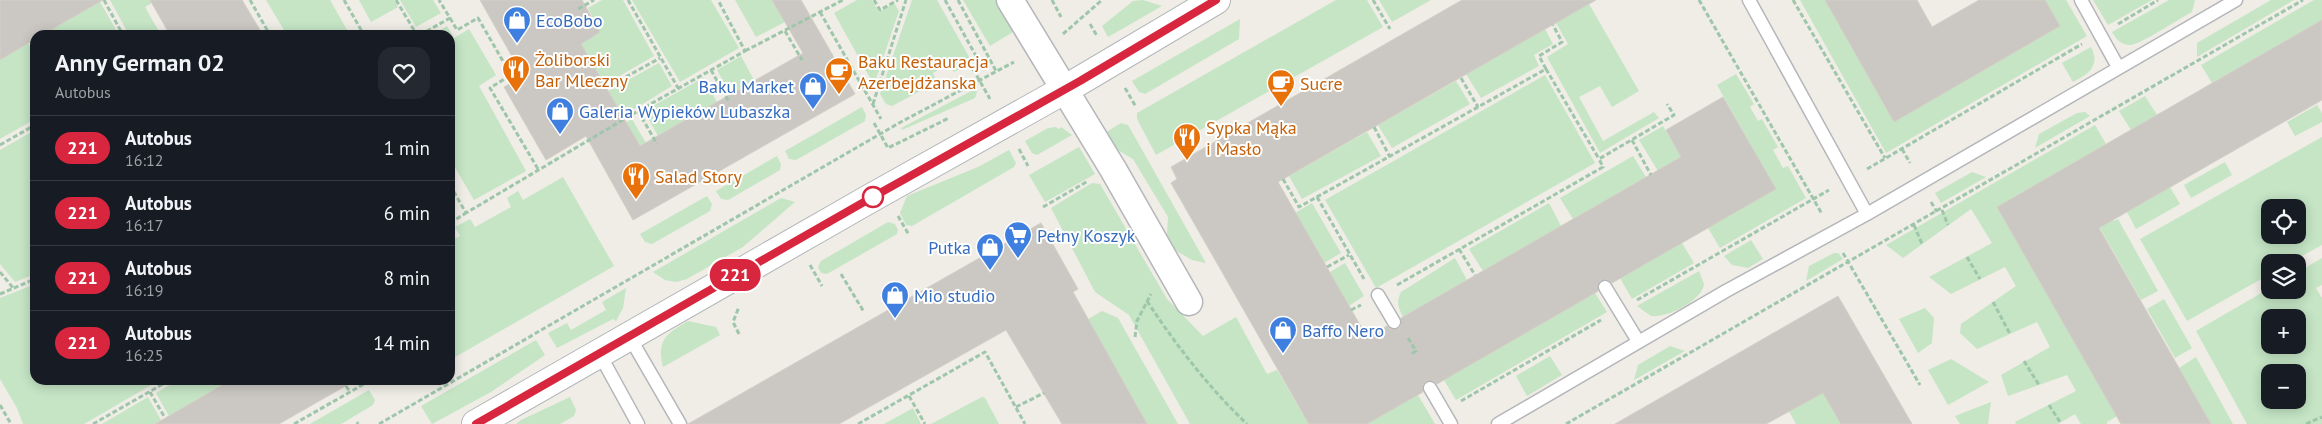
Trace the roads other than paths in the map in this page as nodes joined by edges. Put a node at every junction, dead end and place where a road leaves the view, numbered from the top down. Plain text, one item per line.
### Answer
1 (1010, 0) edge
2 (1216, 0) edge
3 (1749, 0) edge
4 (2081, 0) edge
5 (2236, 0) edge
6 (2118, 67) junction
7 (1064, 90) junction
8 (1868, 214) junction
9 (1605, 286) dead end
10 (1378, 295) road end
11 (1189, 302) dead end
12 (1394, 322) dead end
13 (629, 336) junction
14 (1638, 341) junction
15 (599, 353) junction
16 (1430, 388) dead end
17 (476, 424) edge
18 (638, 424) edge
19 (680, 424) edge
20 (1451, 424) edge
21 (1498, 424) edge

1 - 7 street
2 - 7 street
3 - 8 lane
4 - 6 lane
5 - 6 lane
6 - 8 lane
7 - 11 street
7 - 13 street
8 - 14 lane
9 - 14 lane
10 - 12 lane
13 - 15 street
13 - 19 lane
14 - 21 lane
15 - 17 street
15 - 18 lane
16 - 20 lane

